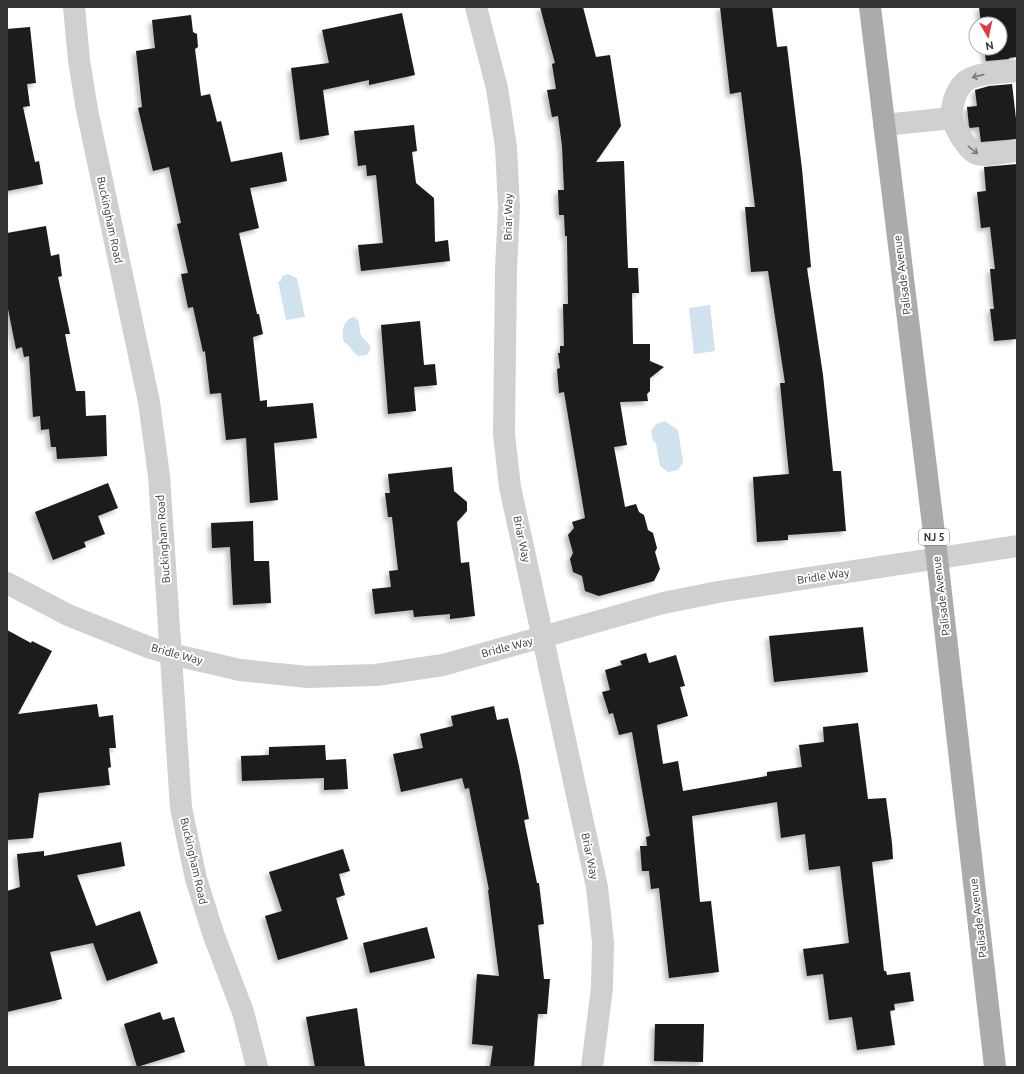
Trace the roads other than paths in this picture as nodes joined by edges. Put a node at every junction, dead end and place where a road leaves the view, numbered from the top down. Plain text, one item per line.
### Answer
1 (74, 7) edge
2 (476, 7) edge
3 (870, 7) edge
4 (1017, 71) edge
5 (952, 118) junction
6 (884, 125) junction
7 (1017, 151) edge
8 (1017, 546) edge
9 (936, 558) junction
10 (7, 583) edge
11 (543, 637) junction
12 (171, 654) junction
13 (257, 1067) edge
14 (592, 1067) edge
15 (995, 1067) edge

1 - 12 street, Buckingham Road
2 - 11 street, Briar Way
3 - 6 main road, Palisade Avenue / NJ 5
4 -> 5 street
5 - 6 street
5 -> 7 street
6 - 9 main road, Palisade Avenue / NJ 5
8 - 9 street, Bridle Way
9 - 11 street, Bridle Way
9 - 15 main road, Palisade Avenue / NJ 5
10 - 12 street, Bridle Way
11 - 12 street, Bridle Way
11 - 14 street, Briar Way
12 - 13 street, Buckingham Road

